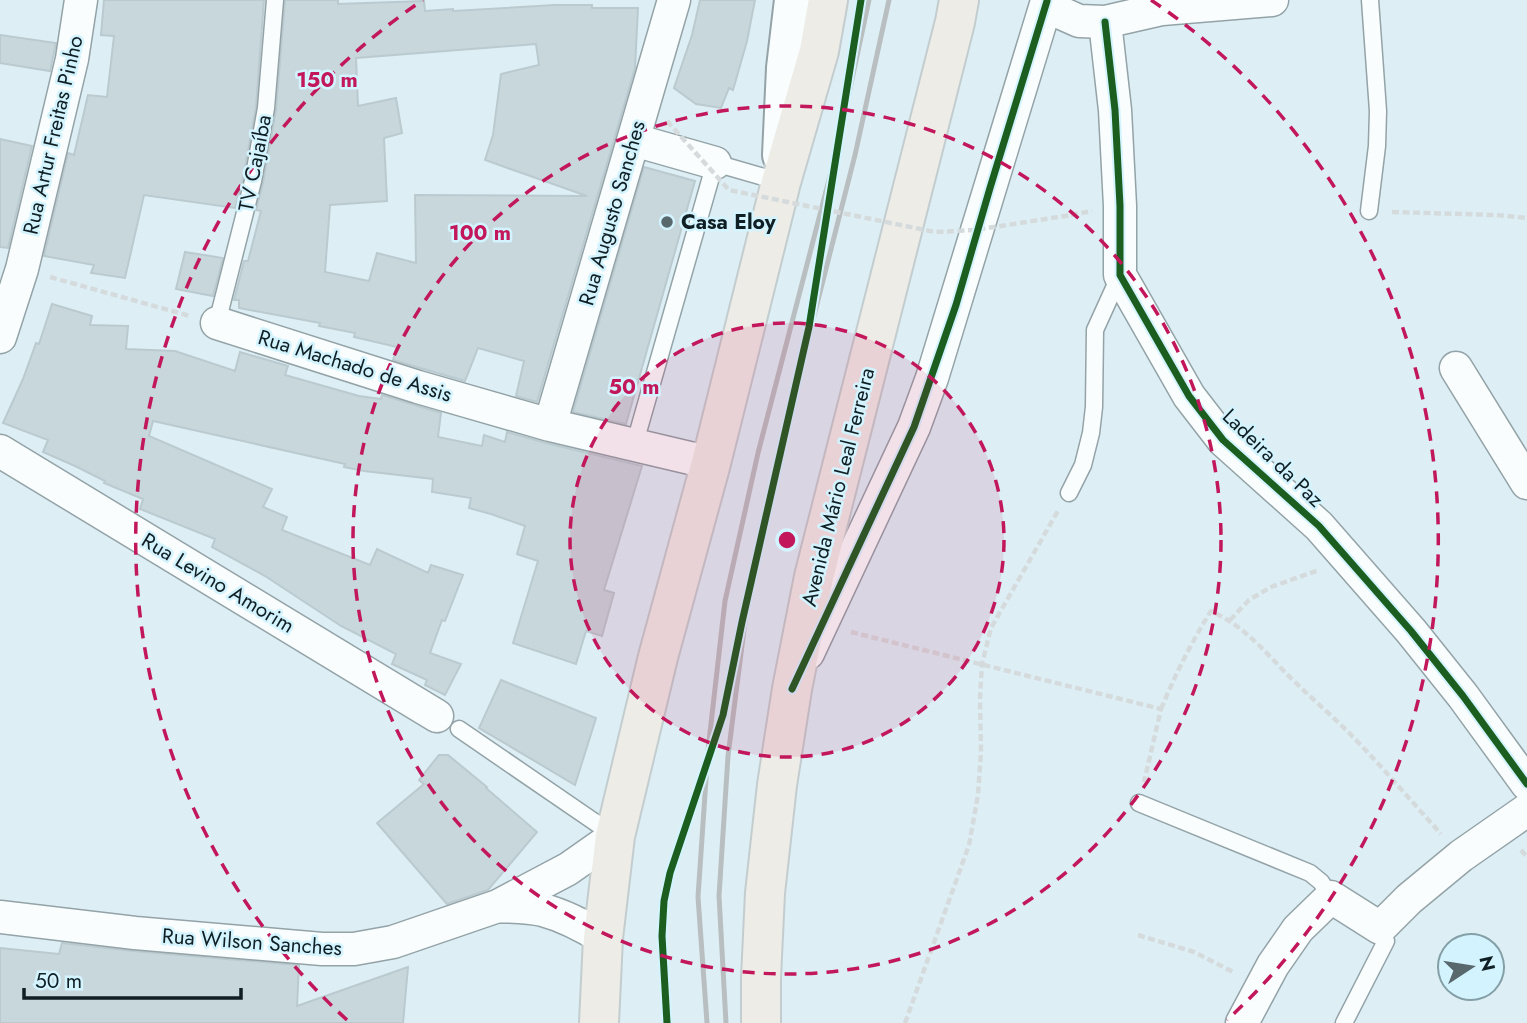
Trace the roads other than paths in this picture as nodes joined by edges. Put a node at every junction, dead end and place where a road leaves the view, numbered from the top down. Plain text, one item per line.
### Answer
1 (81, 0) edge
2 (275, 0) edge
3 (674, 0) edge
4 (794, 0) edge
5 (828, 0) edge
6 (959, 0) edge
7 (1272, 0) edge
8 (1370, 0) edge
9 (1047, 1) edge
10 (1105, 22) junction
11 (634, 140) junction
12 (715, 163) junction
13 (782, 182) junction
14 (1369, 211) road end
15 (11, 266) edge
16 (1120, 275) junction
17 (217, 323) joint
18 (0, 337) edge
19 (1456, 369) dead end
20 (550, 425) junction
21 (635, 446) junction
22 (0, 451) edge
23 (711, 463) junction
24 (1527, 483) edge
25 (1069, 493) road end
26 (792, 689) junction
27 (448, 722) joint
28 (1527, 784) edge
29 (1139, 803) road end
30 (1527, 810) edge
31 (615, 836) junction
32 (1331, 897) junction
33 (498, 906) junction
34 (0, 917) edge
35 (1380, 928) junction
36 (603, 938) junction
37 (599, 1023) edge
38 (761, 1023) edge
39 (1242, 1023) edge
40 (1344, 1023) edge

1 - 15 street, Rua Artur Freitas Pinho
2 - 17 lane, TV Cajaíba
3 - 11 street, Rua Augusto Sanches
4 - 13 main road
5 - 13 highway
6 - 26 highway, Avenida Mário Leal Ferreira
7 - 10 street
8 - 14 lane
9 - 10 street
9 - 26 street
10 - 16 street, Ladeira da Paz
11 - 12 street
11 - 20 street, Rua Augusto Sanches
12 - 13 lane
12 - 21 lane
13 - 23 highway
15 - 18 street
16 - 25 lane
16 - 28 street, Ladeira da Paz
17 - 20 street, Rua Machado de Assis
19 - 24 street
20 - 21 street, Rua Machado de Assis
21 - 23 street, Rua Machado de Assis
22 - 27 street, Rua Levino Amorim
23 - 31 highway
26 - 38 highway, Avenida Mário Leal Ferreira
27 - 31 lane
29 - 32 lane
30 - 35 street
31 - 33 street, Rua Wilson Sanches
31 - 36 highway
32 - 35 street
32 - 39 street
33 - 34 street, Rua Wilson Sanches
33 - 36 street, Rua Wilson Sanches
35 - 40 lane
36 - 37 highway

